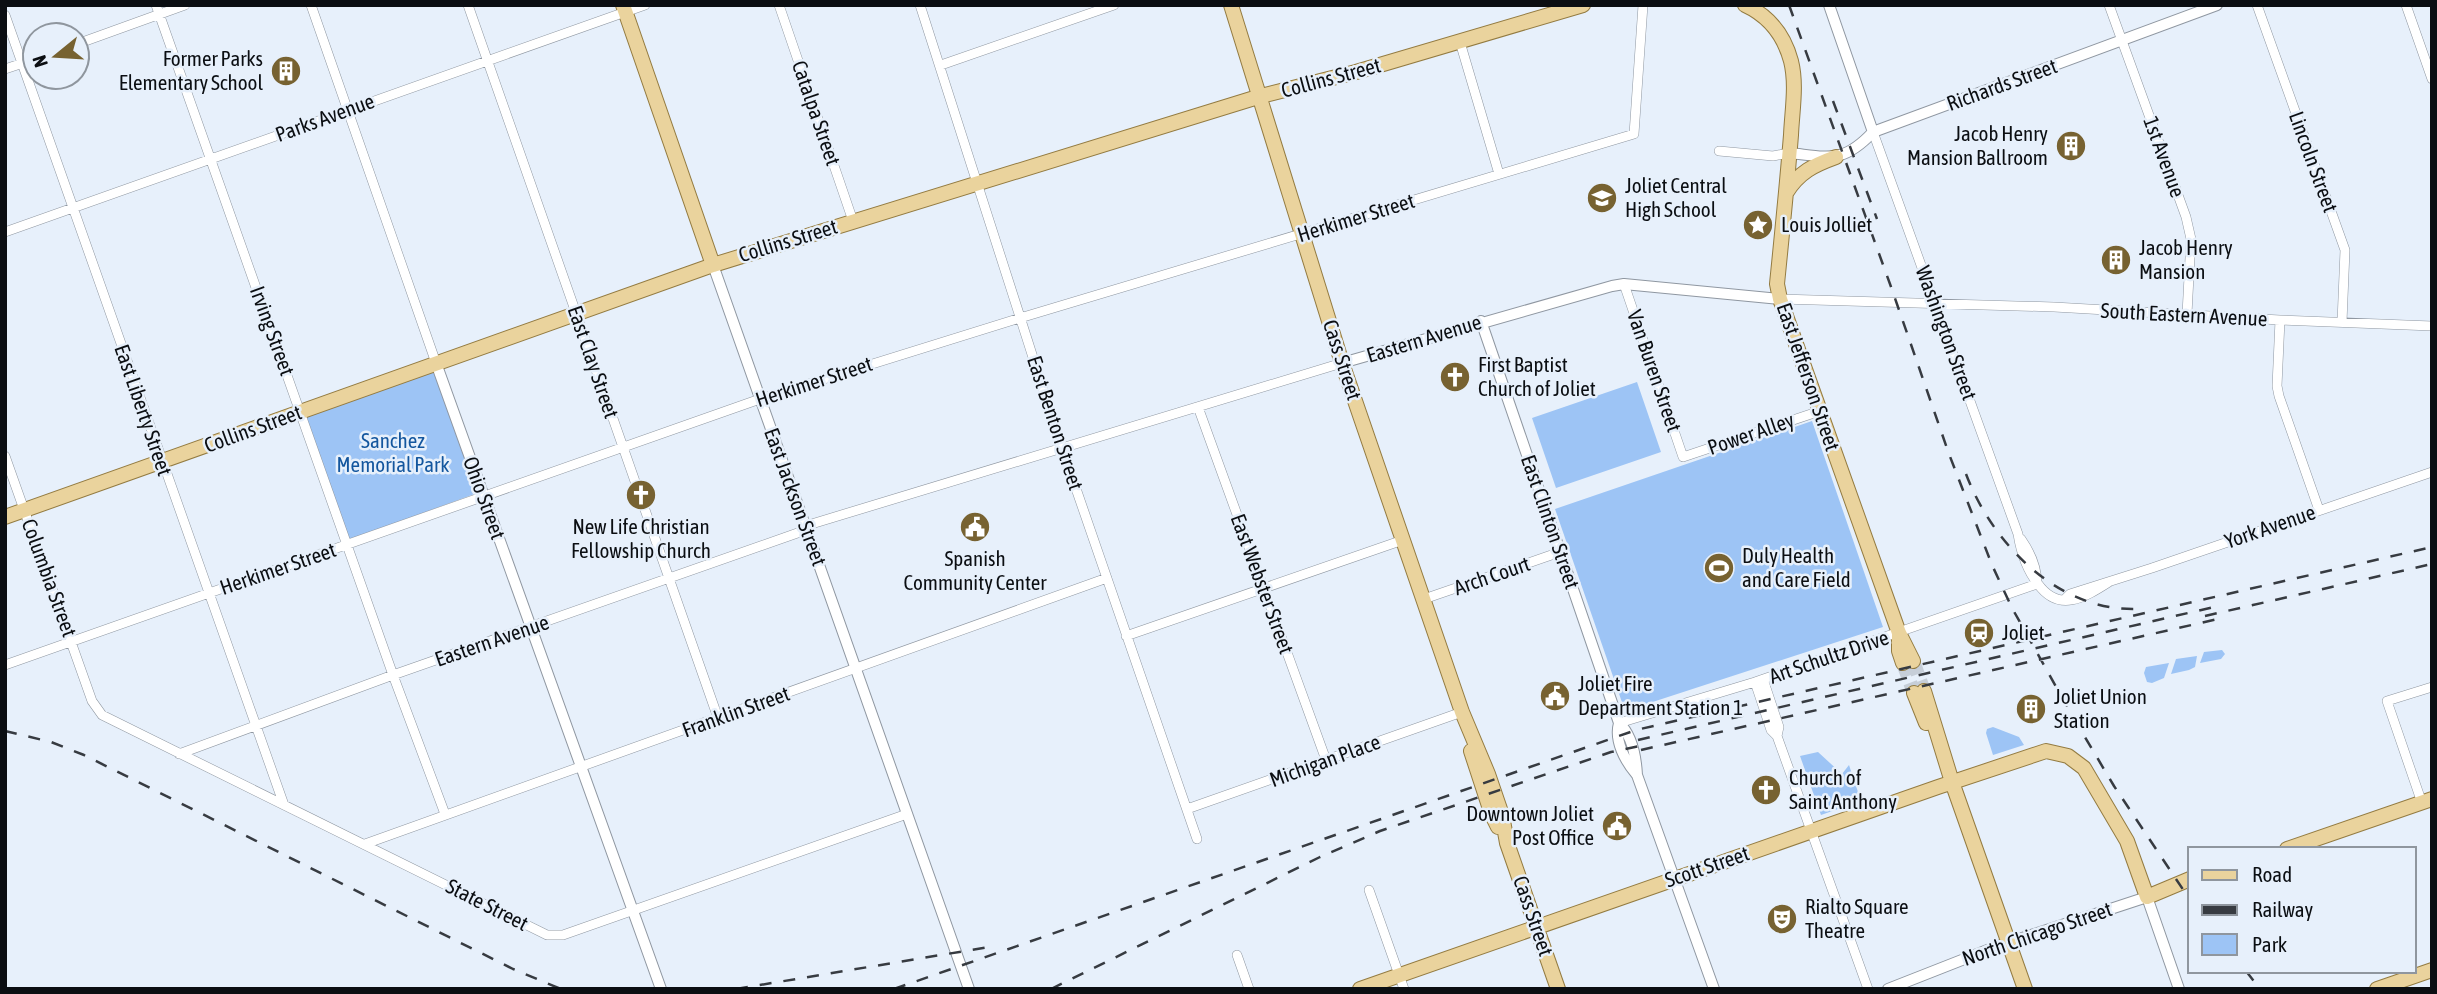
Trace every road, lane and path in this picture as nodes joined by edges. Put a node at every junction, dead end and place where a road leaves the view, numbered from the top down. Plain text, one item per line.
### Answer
1 (185, 5) edge
2 (311, 5) edge
3 (468, 5) edge
4 (645, 5) edge
5 (779, 5) edge
6 (920, 5) edge
7 (1114, 5) edge
8 (1231, 5) edge
9 (1583, 5) edge
10 (1643, 5) edge
11 (1745, 5) edge
12 (1829, 5) edge
13 (2109, 5) edge
14 (2217, 5) edge
15 (2257, 5) edge
16 (2406, 5) edge
17 (625, 9) edge
18 (158, 10) edge
19 (5, 15) edge
20 (91, 38) edge
21 (2122, 41) junction
22 (1460, 42) junction
23 (21, 60) edge
24 (488, 61) junction
25 (941, 65) junction
26 (2432, 79) edge
27 (32, 91) edge
28 (1261, 96) junction
29 (348, 110) junction
30 (1873, 132) junction
31 (1719, 151) dead end
32 (1789, 153) junction
33 (1836, 157) junction
34 (211, 159) junction
35 (1499, 174) junction
36 (978, 183) junction
37 (1786, 194) junction
38 (72, 208) junction
39 (853, 221) junction
40 (5, 232) edge
41 (1303, 234) junction
42 (713, 265) junction
43 (1624, 284) junction
44 (1780, 299) junction
45 (1936, 303) junction
46 (575, 313) junction
47 (2186, 314) junction
48 (1020, 317) junction
49 (2280, 320) junction
50 (1481, 321) junction
51 (2342, 322) junction
52 (2432, 326) edge
53 (436, 363) junction
54 (1342, 363) junction
55 (760, 398) junction
56 (1198, 407) junction
57 (1819, 411) junction
58 (300, 412) junction
59 (623, 447) junction
60 (1062, 448) junction
61 (5, 456) edge
62 (1683, 457) joint
63 (161, 461) junction
64 (2432, 472) edge
65 (484, 497) junction
66 (24, 510) junction
67 (2319, 510) junction
68 (5, 517) edge
69 (806, 528) junction
70 (1403, 540) junction
71 (347, 545) junction
72 (1560, 552) junction
73 (1107, 578) junction
74 (669, 579) junction
75 (2037, 584) junction
76 (1263, 588) junction
77 (209, 594) junction
78 (1424, 599) junction
79 (532, 628) junction
80 (1899, 633) junction
81 (1126, 636) junction
82 (72, 642) junction
83 (1908, 662) tunnel mouth
84 (5, 665) edge
85 (856, 669) junction
86 (393, 675) junction
87 (1759, 681) junction
88 (2432, 687) edge
89 (1919, 692) tunnel mouth
90 (92, 701) joint
91 (1462, 712) junction
92 (718, 718) junction
93 (1619, 723) junction
94 (256, 725) junction
95 (179, 754) junction
96 (1326, 760) junction
97 (581, 767) junction
98 (1952, 782) junction
99 (2427, 801) edge
100 (285, 805) junction
101 (1187, 809) junction
102 (445, 814) junction
103 (907, 814) junction
104 (1811, 831) junction
105 (1197, 839) dead end
106 (365, 844) junction
107 (2293, 847) edge
108 (1675, 878) junction
109 (2188, 880) edge
110 (2188, 889) edge
111 (1369, 890) dead end
112 (2147, 897) junction
113 (633, 909) junction
114 (1536, 927) junction
115 (2009, 943) junction
116 (1237, 954) dead end
117 (2432, 970) edge
118 (1401, 982) edge
119 (661, 989) edge
120 (969, 989) edge
121 (1249, 989) edge
122 (1360, 989) edge
123 (1558, 989) edge
124 (1714, 989) edge
125 (1868, 989) edge
126 (1888, 989) edge
127 (2025, 989) edge
128 (2179, 989) edge
129 (2377, 989) edge

1 - 18 street
2 - 29 street, Ohio Street
3 - 24 street, East Clay Street
4 - 17 street, Parks Avenue
5 - 39 street, Catalpa Street
6 - 25 street, East Benton Street
7 - 25 street
8 - 28 main road, Cass Street
9 - 22 main road, Collins Street
10 - 35 street, Herkimer Street
11 - 32 main road, East Jefferson Street
12 - 30 street
13 - 21 street, 1st Avenue
14 - 21 street, Richards Street
15 - 51 street, Lincoln Street
16 - 26 street
17 - 24 street, Parks Avenue
17 - 42 main road, East Jackson Street
18 - 20 street
18 - 34 street, Irving Street
19 - 23 street, East Liberty Street
21 - 30 street, Richards Street
21 - 47 street, 1st Avenue
22 - 28 main road, Collins Street
22 - 35 street
24 - 29 street, Parks Avenue
24 - 46 street, East Clay Street
25 - 36 street, East Benton Street
27 - 38 street, East Liberty Street
28 - 36 main road, Collins Street
28 - 41 main road, Cass Street
29 - 34 street, Parks Avenue
29 - 53 street, Ohio Street
30 - 33 street, Richards Street
30 - 45 street, Washington Street
31 - 32 street
32 - 33 street
32 - 37 main road, East Jefferson Street
33 - 37 main road
34 - 38 street, Parks Avenue
34 - 58 street, Irving Street
35 - 41 street, Herkimer Street
36 - 39 main road, Collins Street
36 - 48 street, East Benton Street
37 - 44 main road, East Jefferson Street
38 - 40 street, Parks Avenue
38 - 63 street, East Liberty Street
39 - 42 main road, Collins Street
41 - 48 street, Herkimer Street
41 - 54 main road, Cass Street
42 - 46 main road, Collins Street
42 - 55 street, East Jackson Street
43 - 44 street, Eastern Avenue
43 - 50 street, Eastern Avenue
43 - 62 street, Van Buren Street
44 - 45 street, Eastern Avenue
44 - 57 main road, East Jefferson Street
45 - 47 street, South Eastern Avenue
45 - 75 street, Washington Street
46 - 53 main road, Collins Street
46 - 59 street, East Clay Street
47 - 49 street, South Eastern Avenue
48 - 55 street, Herkimer Street
48 - 60 street, East Benton Street
49 - 51 street, South Eastern Avenue
49 - 67 street
50 - 54 street, Eastern Avenue
50 - 72 street, East Clinton Street
51 - 52 street, South Eastern Avenue
53 - 58 main road, Collins Street
53 - 65 street, Ohio Street
54 - 56 street, Eastern Avenue
54 - 70 main road, Cass Street
55 - 59 street, Herkimer Street
55 - 69 street, East Jackson Street
56 - 60 street, Eastern Avenue
56 - 76 street, East Webster Street
57 - 62 street, Power Alley
57 - 80 main road, East Jefferson Street
58 - 63 main road, Collins Street
58 - 71 street, Irving Street
59 - 65 street, Herkimer Street
59 - 74 street, East Clay Street
60 - 69 street, Eastern Avenue
60 - 73 street, East Benton Street
61 - 66 street, Columbia Street
63 - 66 main road, Collins Street
63 - 77 street, East Liberty Street
64 - 67 street, York Avenue
65 - 71 street, Herkimer Street
65 - 79 street, Ohio Street
66 - 68 main road, Collins Street
66 - 82 street, Columbia Street
67 - 75 street, York Avenue
69 - 74 street, Eastern Avenue
69 - 85 street, East Jackson Street
70 - 76 street
70 - 78 main road, Cass Street
71 - 77 street, Herkimer Street
71 - 86 street, Irving Street
72 - 78 street, Arch Court
72 - 93 street, East Clinton Street
73 - 81 street, East Benton Street
73 - 85 street, Franklin Street
74 - 79 street, Eastern Avenue
74 - 92 street, East Clay Street
75 - 80 street, Art Schultz Drive
76 - 81 street
76 - 96 street, East Webster Street
77 - 82 street, Herkimer Street
77 - 94 street, East Liberty Street
78 - 91 main road, Cass Street
79 - 86 street, Eastern Avenue
79 - 97 street, Ohio Street
80 - 83 main road, East Jefferson Street
80 - 87 street, Art Schultz Drive
81 - 101 street, East Benton Street
82 - 84 street, Herkimer Street
82 - 90 street, Columbia Street
85 - 92 street, Franklin Street
85 - 103 street, East Jackson Street
86 - 94 street, Eastern Avenue
86 - 102 street, Irving Street
87 - 93 street, Art Schultz Drive
87 - 104 street
88 - 99 street
89 - 98 main road
90 - 95 street, State Street
91 - 96 street, Michigan Place
91 - 114 main road, Cass Street
92 - 97 street, Franklin Street
93 - 108 street, East Clinton Street
94 - 95 street, Eastern Avenue
94 - 100 street, East Liberty Street
95 - 100 street, State Street
96 - 101 street, Michigan Place
97 - 102 street, Franklin Street
97 - 113 street, Ohio Street
98 - 104 main road, Scott Street
98 - 112 main road, Scott Street
98 - 115 main road
99 - 107 main road
100 - 106 street, State Street
101 - 105 street, East Benton Street
102 - 106 street, Franklin Street
103 - 113 street, State Street
103 - 120 street, East Jackson Street
104 - 108 main road, Scott Street
104 - 125 street
106 - 113 street, State Street
108 - 114 main road, Scott Street
108 - 124 street, East Clinton Street
109 - 112 main road
110 - 112 main road
111 - 118 street
112 - 115 street, North Chicago Street
112 - 128 street
113 - 119 street, Ohio Street
114 - 118 main road, Scott Street
114 - 123 main road, Cass Street
115 - 126 street, North Chicago Street
115 - 127 main road
116 - 121 street
117 - 129 main road
118 - 122 main road, Scott Street

